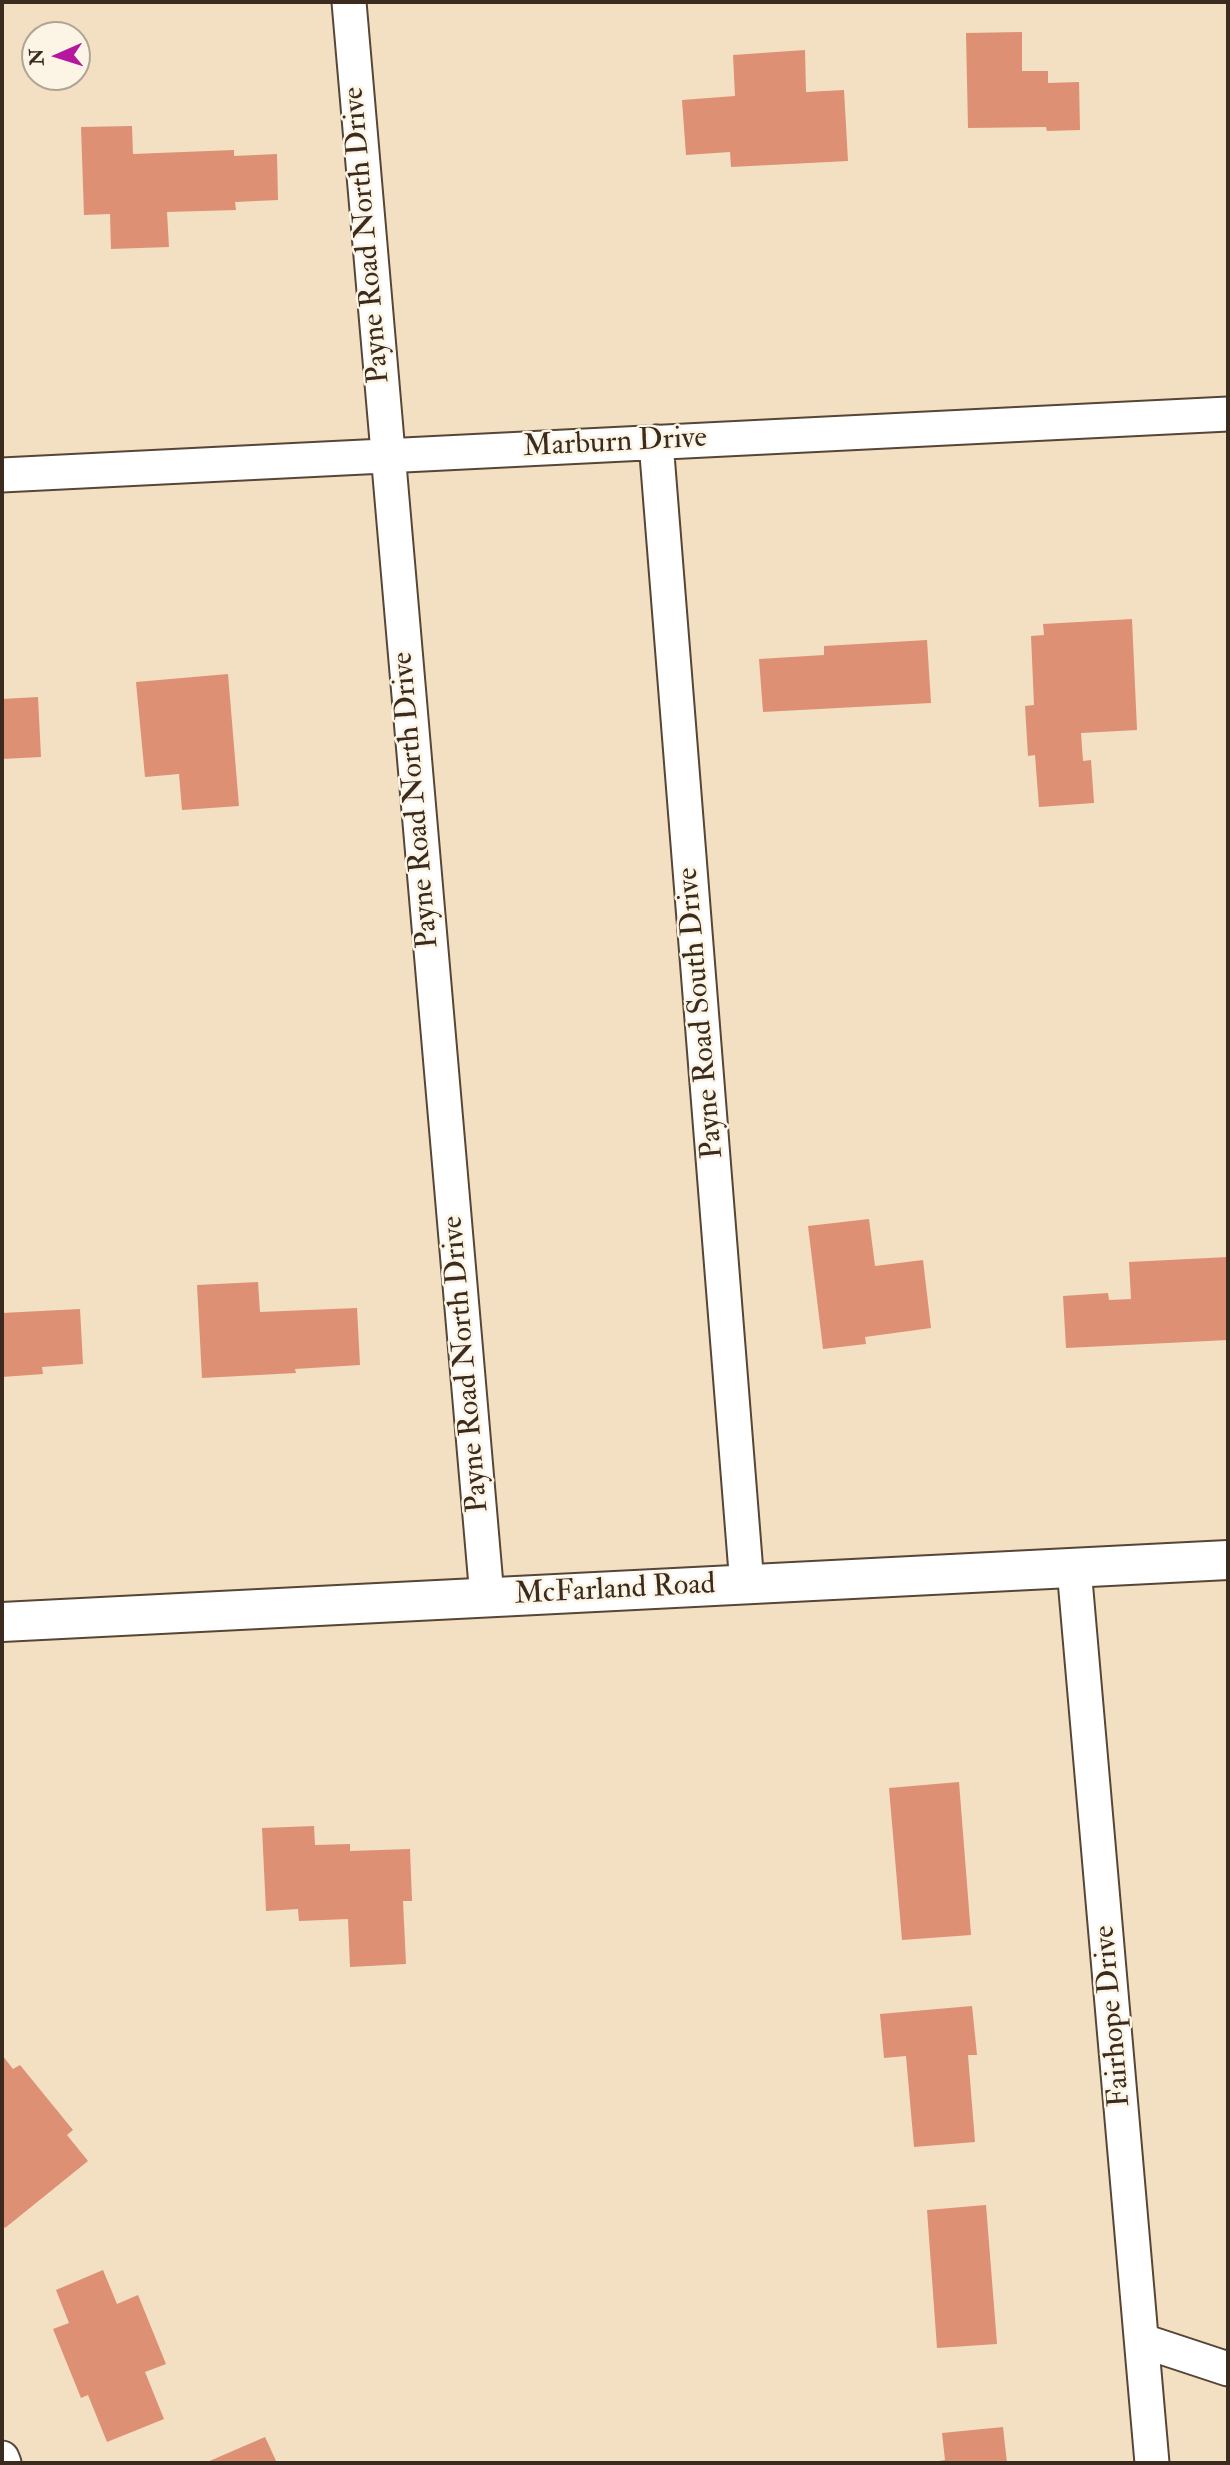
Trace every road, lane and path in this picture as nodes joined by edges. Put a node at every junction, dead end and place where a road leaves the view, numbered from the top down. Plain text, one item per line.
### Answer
1 (349, 2) edge
2 (1228, 414) edge
3 (656, 442) junction
4 (386, 456) junction
5 (2, 475) edge
6 (1228, 1560) edge
7 (1073, 1568) junction
8 (747, 1585) junction
9 (487, 1597) junction
10 (2, 1622) edge
11 (1143, 2340) junction
12 (1228, 2369) edge
13 (2, 2458) edge
14 (4, 2463) edge
15 (1152, 2463) edge

1 - 4 street, Payne Road North Drive
2 - 3 street, Marburn Drive
3 - 4 street, Marburn Drive
3 - 8 street, Payne Road South Drive
4 - 5 street, Marburn Drive
4 - 9 street, Payne Road North Drive
6 - 7 street, McFarland Road
7 - 8 street, McFarland Road
7 - 11 street, Fairhope Drive
8 - 9 street, McFarland Road
9 - 10 street, McFarland Road
11 - 12 street
11 - 15 street, Fairhope Drive
13 - 14 street

